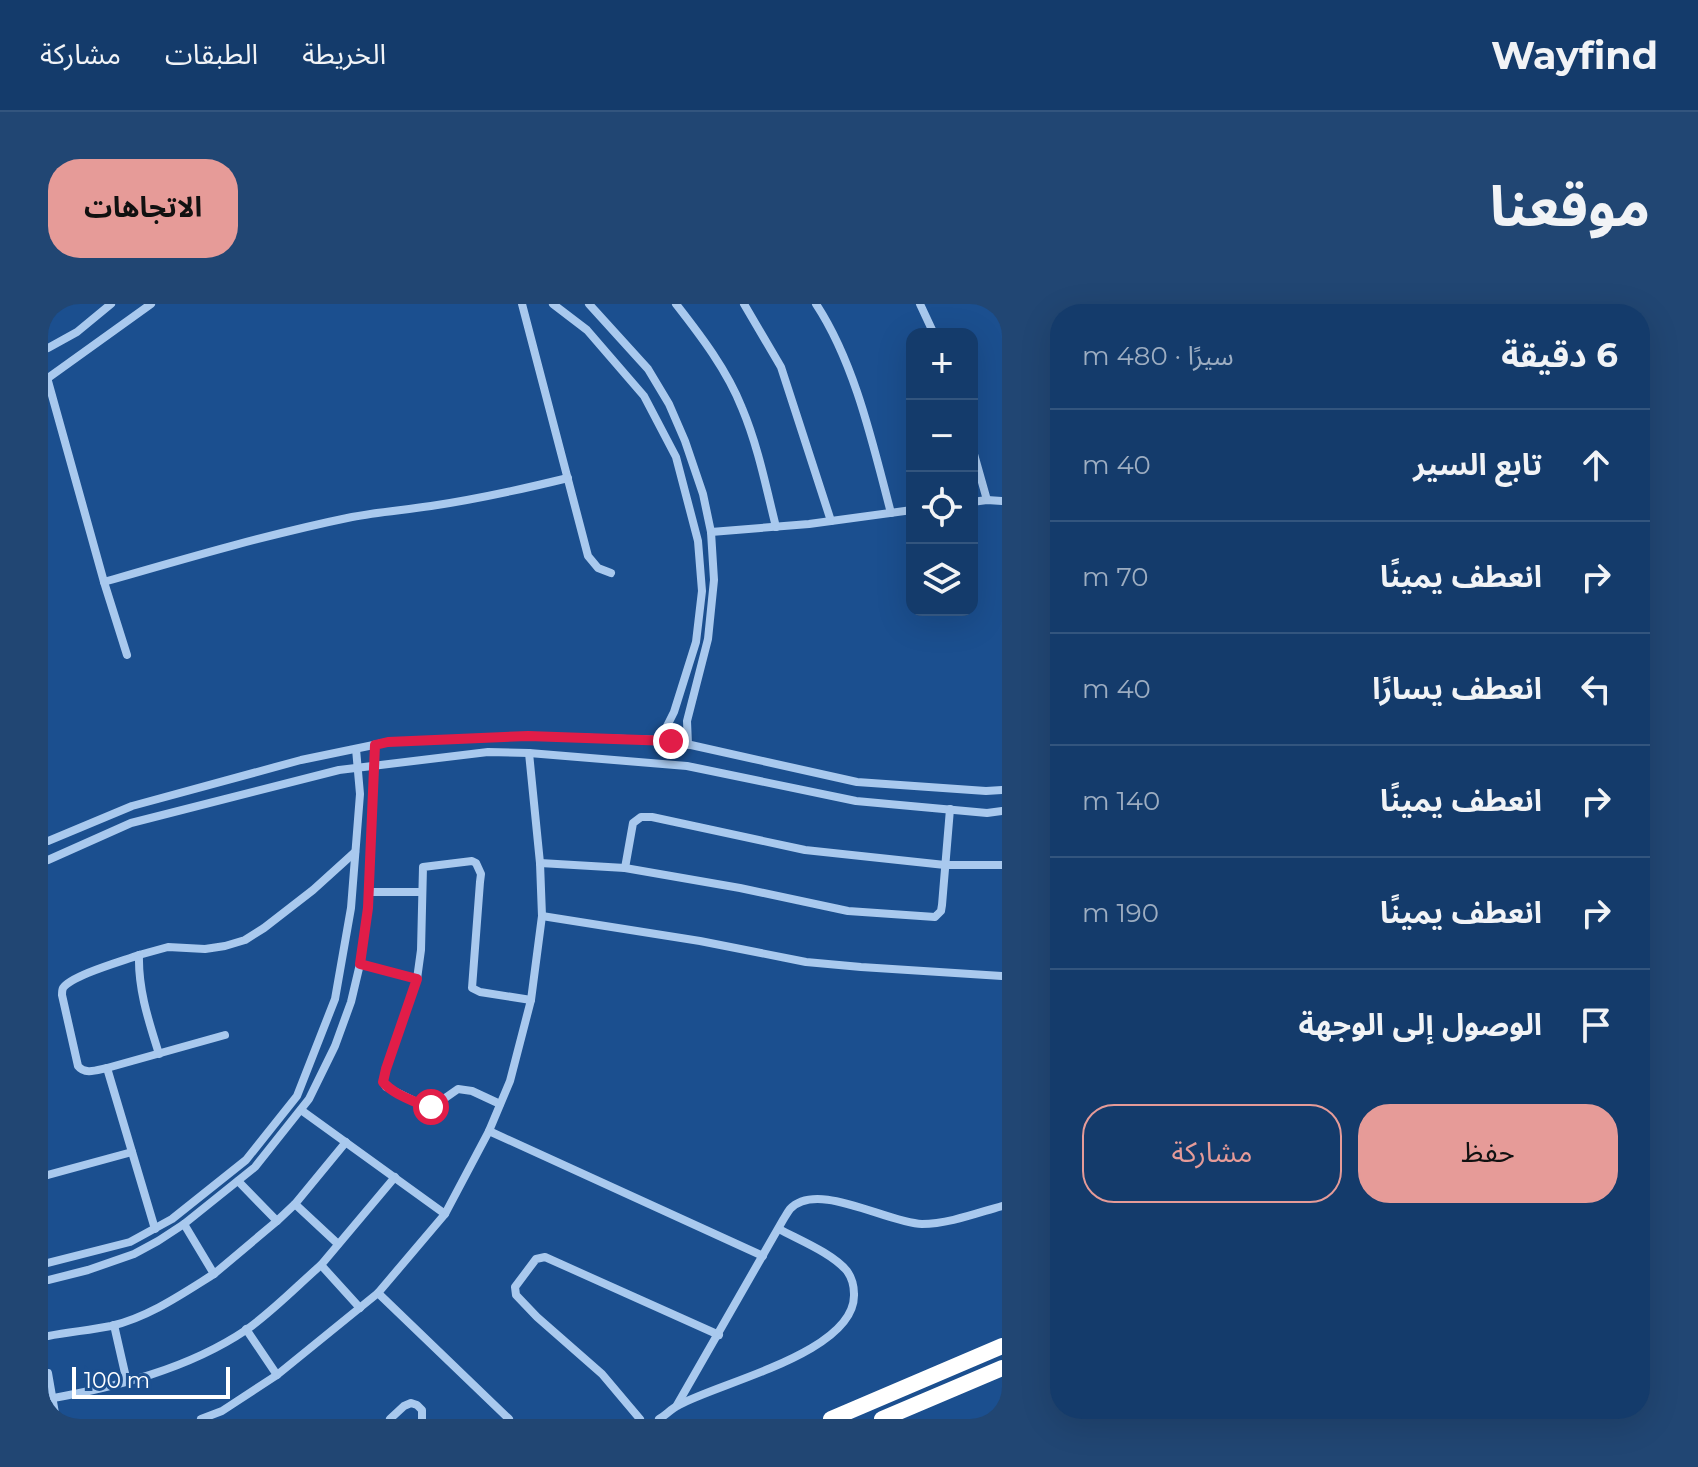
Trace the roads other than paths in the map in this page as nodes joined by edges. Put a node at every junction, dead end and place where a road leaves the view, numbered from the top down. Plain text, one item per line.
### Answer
1 (111, 304) edge
2 (151, 304) edge
3 (522, 304) edge
4 (553, 304) edge
5 (589, 304) edge
6 (676, 304) edge
7 (744, 304) edge
8 (816, 304) edge
9 (920, 304) edge
10 (931, 328) edge
11 (48, 348) edge
12 (48, 379) edge
13 (978, 468) edge
14 (568, 478) junction
15 (987, 500) junction
16 (978, 501) edge
17 (1002, 501) edge
18 (906, 511) edge
19 (891, 513) junction
20 (831, 521) junction
21 (776, 527) junction
22 (711, 532) junction
23 (611, 573) dead end
24 (104, 582) junction
25 (127, 655) dead end
26 (660, 740) junction
27 (375, 745) junction
28 (688, 745) junction
29 (356, 749) junction
30 (529, 753) junction
31 (375, 766) junction
32 (359, 768) junction
33 (1002, 790) edge
34 (950, 809) junction
35 (1002, 811) edge
36 (48, 841) edge
37 (356, 852) junction
38 (48, 860) edge
39 (540, 863) junction
40 (945, 865) junction
41 (1002, 865) edge
42 (625, 868) junction
43 (369, 892) junction
44 (422, 892) junction
45 (542, 916) junction
46 (139, 955) junction
47 (360, 964) junction
48 (1002, 976) edge
49 (417, 979) junction
50 (531, 1000) junction
51 (225, 1035) dead end
52 (159, 1054) junction
53 (107, 1068) junction
54 (500, 1104) junction
55 (301, 1110) junction
56 (489, 1131) junction
57 (346, 1142) junction
58 (132, 1152) junction
59 (48, 1175) edge
60 (395, 1177) junction
61 (238, 1181) junction
62 (295, 1204) junction
63 (1002, 1206) edge
64 (445, 1214) junction
65 (277, 1221) junction
66 (184, 1224) junction
67 (155, 1229) junction
68 (779, 1229) junction
69 (338, 1244) junction
70 (763, 1256) junction
71 (48, 1263) edge
72 (321, 1265) junction
73 (214, 1274) junction
74 (48, 1280) edge
75 (378, 1293) junction
76 (360, 1308) junction
77 (114, 1325) junction
78 (246, 1329) junction
79 (719, 1335) junction
80 (48, 1336) edge
81 (1002, 1346) edge
82 (1002, 1368) edge
83 (48, 1373) edge
84 (277, 1375) junction
85 (127, 1382) junction
86 (50, 1398) edge
87 (677, 1405) junction
88 (224, 1415) edge
89 (56, 1419) edge
90 (201, 1419) edge
91 (390, 1419) edge
92 (422, 1419) edge
93 (509, 1419) edge
94 (640, 1419) edge
95 (659, 1419) edge
96 (831, 1419) edge
97 (882, 1419) edge

1 - 11 street
2 - 12 street
3 - 14 street
4 - 26 street
5 - 22 street
6 - 21 street
7 - 20 street
8 - 19 street
9 - 10 street
12 - 24 street
13 - 15 street
14 - 23 street
14 - 24 street
15 - 16 street
15 - 17 street
18 - 19 street
19 - 20 street
20 - 21 street
21 - 22 street
22 - 28 street
24 - 25 street
26 - 27 street
26 - 28 street
27 - 29 street
27 - 31 street
28 - 33 street
29 - 32 street
29 - 36 street
30 - 31 street
30 - 34 street
30 - 39 street
31 - 32 street
31 - 43 street
32 - 37 street
32 - 38 street
34 - 35 street
34 - 40 street
37 - 46 street
37 - 67 street
39 - 42 street
39 - 45 street
40 - 41 street
40 - 42 street
40 - 42 street
43 - 44 street
43 - 47 street
44 - 49 street
44 - 50 street
45 - 48 street
45 - 50 street
46 - 52 street
46 - 53 street
47 - 49 street
47 - 55 street
49 - 54 street
50 - 54 street
51 - 52 street
52 - 53 street
53 - 58 street
54 - 56 street
55 - 57 street
55 - 61 street
56 - 64 street
56 - 70 street
57 - 60 street
57 - 62 street
58 - 59 street
58 - 67 street
60 - 64 street
60 - 69 street
61 - 65 street
61 - 66 street
62 - 65 street
62 - 69 street
63 - 68 street
64 - 75 street
65 - 73 street
66 - 73 street
66 - 74 street
67 - 71 street
68 - 70 street
68 - 87 street
69 - 72 street
70 - 79 street
72 - 76 street
72 - 78 street
73 - 77 street
75 - 76 street
75 - 93 street
76 - 84 street
77 - 80 street
77 - 85 street
78 - 84 street
78 - 85 street
79 - 87 street
79 - 94 street
81 - 96 highway
82 - 97 highway
83 - 86 street
84 - 88 street
85 - 86 street
86 - 89 street
87 - 95 street
88 - 90 street
91 - 92 street

